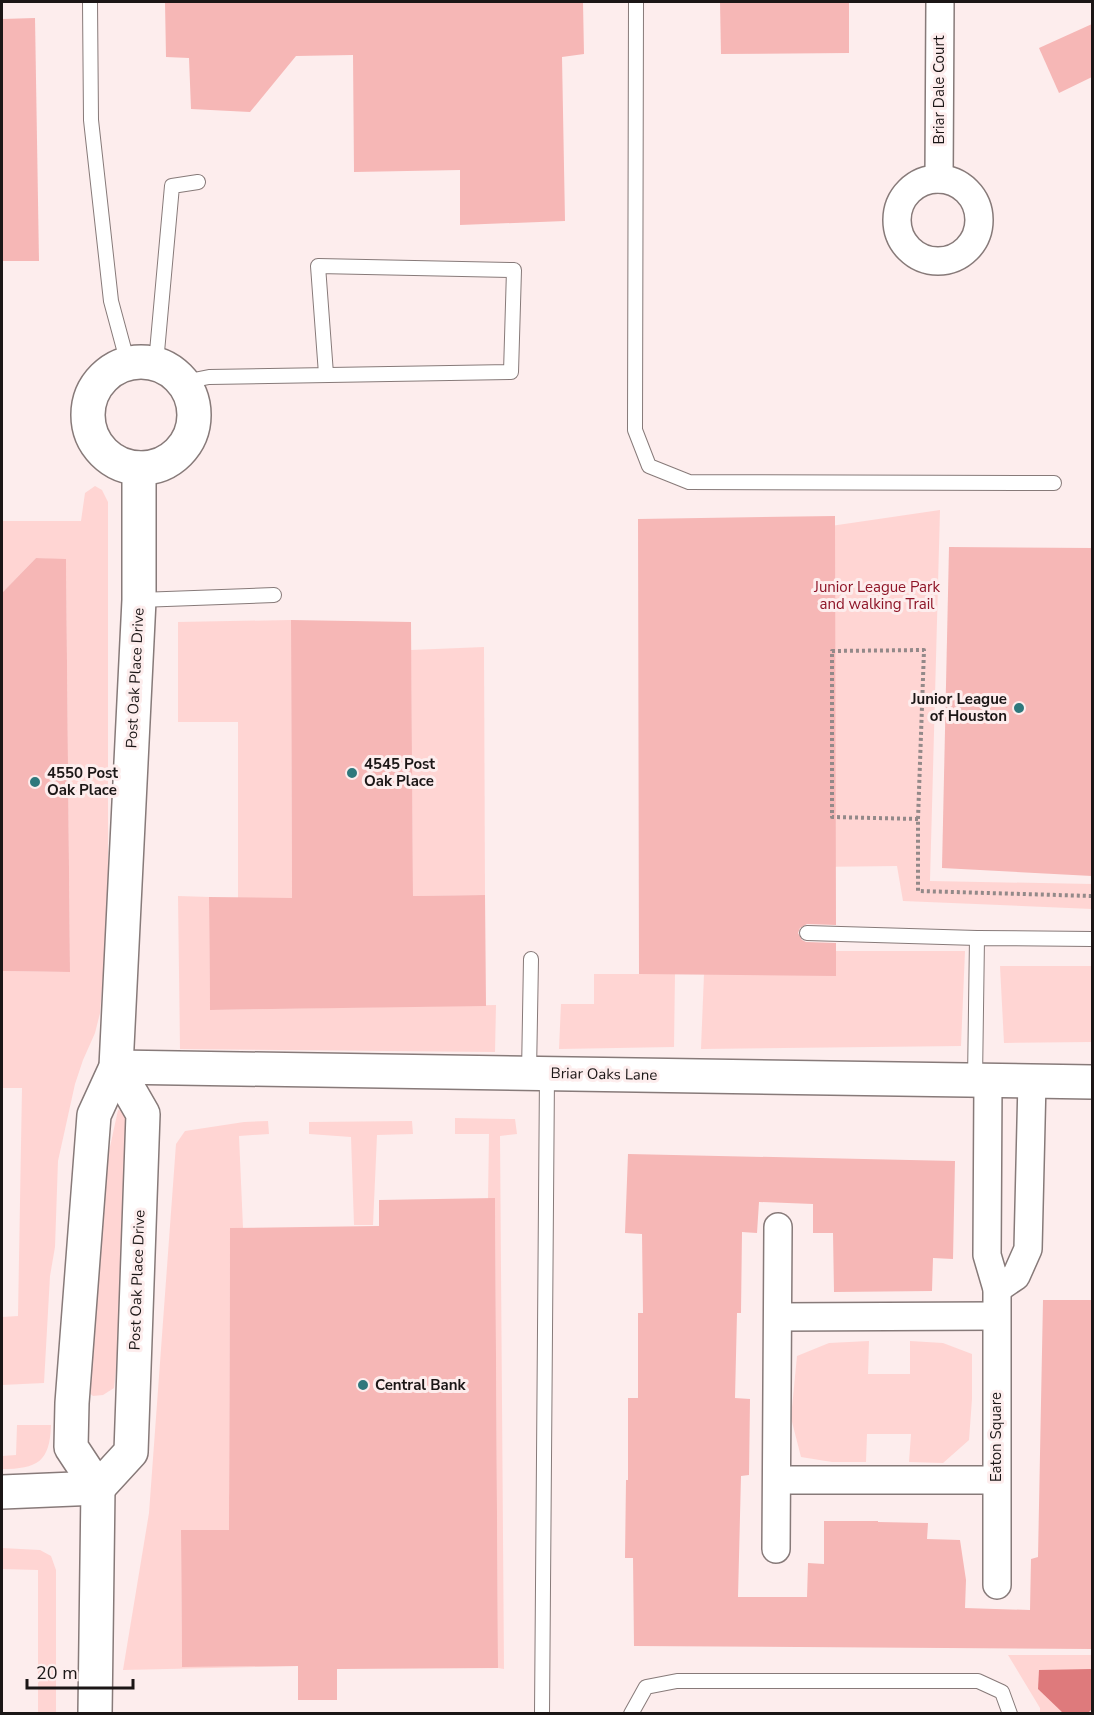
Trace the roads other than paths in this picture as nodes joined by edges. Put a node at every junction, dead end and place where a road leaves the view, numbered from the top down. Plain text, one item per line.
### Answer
1 (90, 2) edge
2 (636, 2) edge
3 (940, 2) edge
4 (939, 179) dead end
5 (198, 182) dead end
6 (142, 364) junction
7 (326, 375) junction
8 (183, 382) junction
9 (139, 468) junction
10 (1054, 483) dead end
11 (274, 595) dead end
12 (139, 600) junction
13 (807, 933) dead end
14 (977, 938) junction
15 (1092, 939) edge
16 (531, 959) dead end
17 (116, 1067) junction
18 (538, 1073) junction
19 (982, 1080) junction
20 (1032, 1081) junction
21 (1092, 1082) edge
22 (778, 1227) dead end
23 (996, 1289) junction
24 (995, 1316) junction
25 (778, 1317) junction
26 (777, 1480) junction
27 (996, 1480) junction
28 (98, 1488) junction
29 (2, 1492) edge
30 (776, 1549) dead end
31 (997, 1585) dead end
32 (96, 1713) edge
33 (542, 1713) edge
34 (631, 1713) edge
35 (1010, 1713) edge

1 - 6 lane
2 - 10 lane
3 - 4 street, Briar Dale Court
5 - 6 lane
6 - 8 street
6 - 9 street
7 - 7 lane
7 - 8 lane
8 - 9 street
9 - 12 street, Post Oak Place Drive
11 - 12 lane
12 - 17 street, Post Oak Place Drive
13 - 14 lane
14 - 15 lane
14 - 19 lane
16 - 18 lane
17 - 18 street, Briar Oaks Lane
17 - 28 street, Post Oak Place Drive
17 - 28 street, Post Oak Place Drive
18 - 19 street, Briar Oaks Lane
18 - 33 lane
19 - 20 street, Briar Oaks Lane
19 - 23 street, Eaton Square
20 - 21 street, Briar Oaks Lane
20 - 23 street
22 - 25 street
23 - 24 street, Eaton Square
24 - 25 street
24 - 27 street, Eaton Square
25 - 26 street
26 - 27 street
26 - 30 street
27 - 31 street, Eaton Square
28 - 29 street
28 - 32 street
34 - 35 lane

